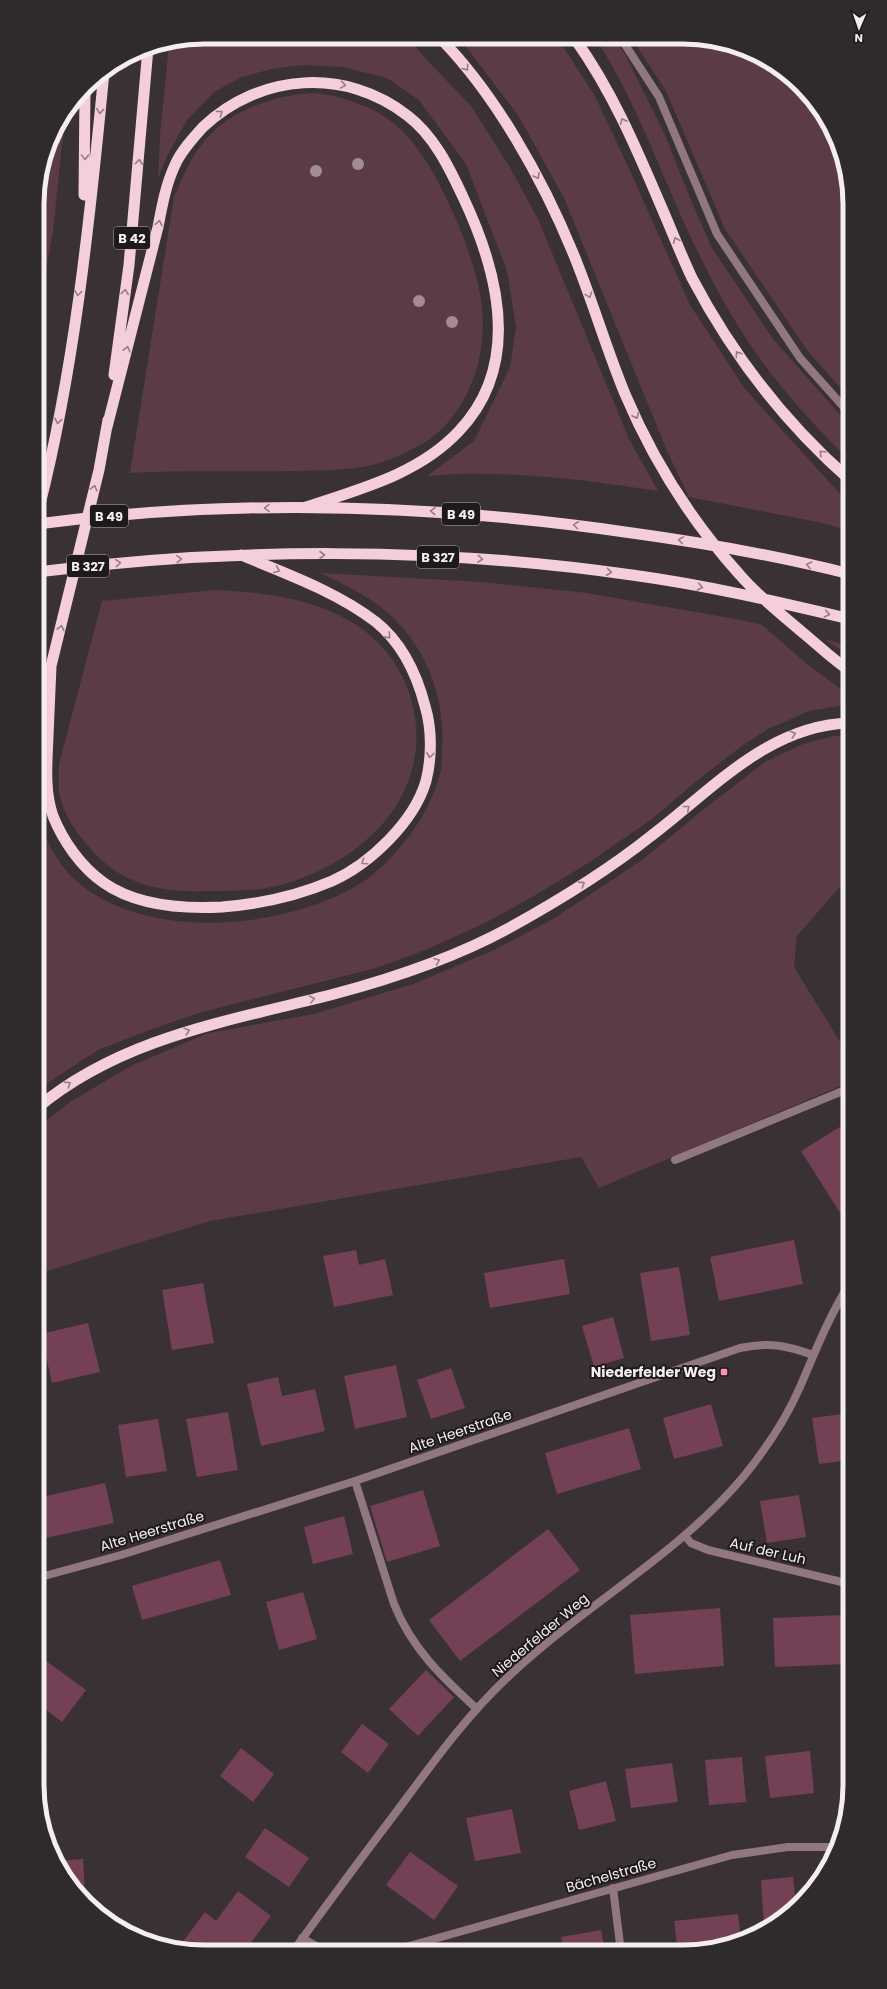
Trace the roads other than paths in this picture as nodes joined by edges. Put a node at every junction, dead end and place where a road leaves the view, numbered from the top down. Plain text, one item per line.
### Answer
1 (446, 44) edge
2 (578, 44) edge
3 (625, 44) edge
4 (147, 54) edge
5 (103, 80) edge
6 (85, 97) edge
7 (84, 254) junction
8 (843, 406) edge
9 (107, 427) junction
10 (843, 474) edge
11 (44, 490) edge
12 (306, 507) junction
13 (44, 516) edge
14 (69, 520) junction
15 (44, 523) edge
16 (241, 555) junction
17 (44, 571) edge
18 (843, 573) edge
19 (843, 618) edge
20 (843, 665) edge
21 (51, 666) junction
22 (44, 690) edge
23 (843, 724) edge
24 (843, 1091) edge
25 (44, 1103) edge
26 (675, 1160) dead end
27 (843, 1295) edge
28 (812, 1355) junction
29 (355, 1481) junction
30 (685, 1536) junction
31 (44, 1576) edge
32 (843, 1582) edge
33 (477, 1709) junction
34 (831, 1847) edge
35 (613, 1888) junction
36 (302, 1938) junction
37 (297, 1945) edge
38 (314, 1945) edge
39 (413, 1945) edge
40 (620, 1945) edge

1 -> 20 highway
10 -> 2 highway
3 - 8 street
9 -> 4 highway, B 42
5 -> 7 highway
6 -> 7 highway
7 -> 11 highway
9 -> 12 highway
21 -> 9 highway, B 42
12 -> 14 highway, B 49
18 -> 12 highway, B 49
13 - 14 highway
14 - 15 highway, B 49
17 -> 16 highway, B 327
16 -> 19 highway, B 327
16 -> 21 highway
21 - 22 highway, B 42
25 -> 23 highway
24 - 26 street
27 - 28 street
28 - 29 street, Alte Heerstraße
28 - 30 street, Niederfelder Weg
29 - 31 street, Alte Heerstraße
29 - 33 street
30 - 32 street, Auf der Luh
30 - 33 street, Niederfelder Weg
33 - 36 street, Niederfelder Weg
34 - 35 street, Bächelstraße
35 - 39 street, Bächelstraße
35 - 40 street
36 - 37 street, Niederfelder Weg
36 - 38 street

